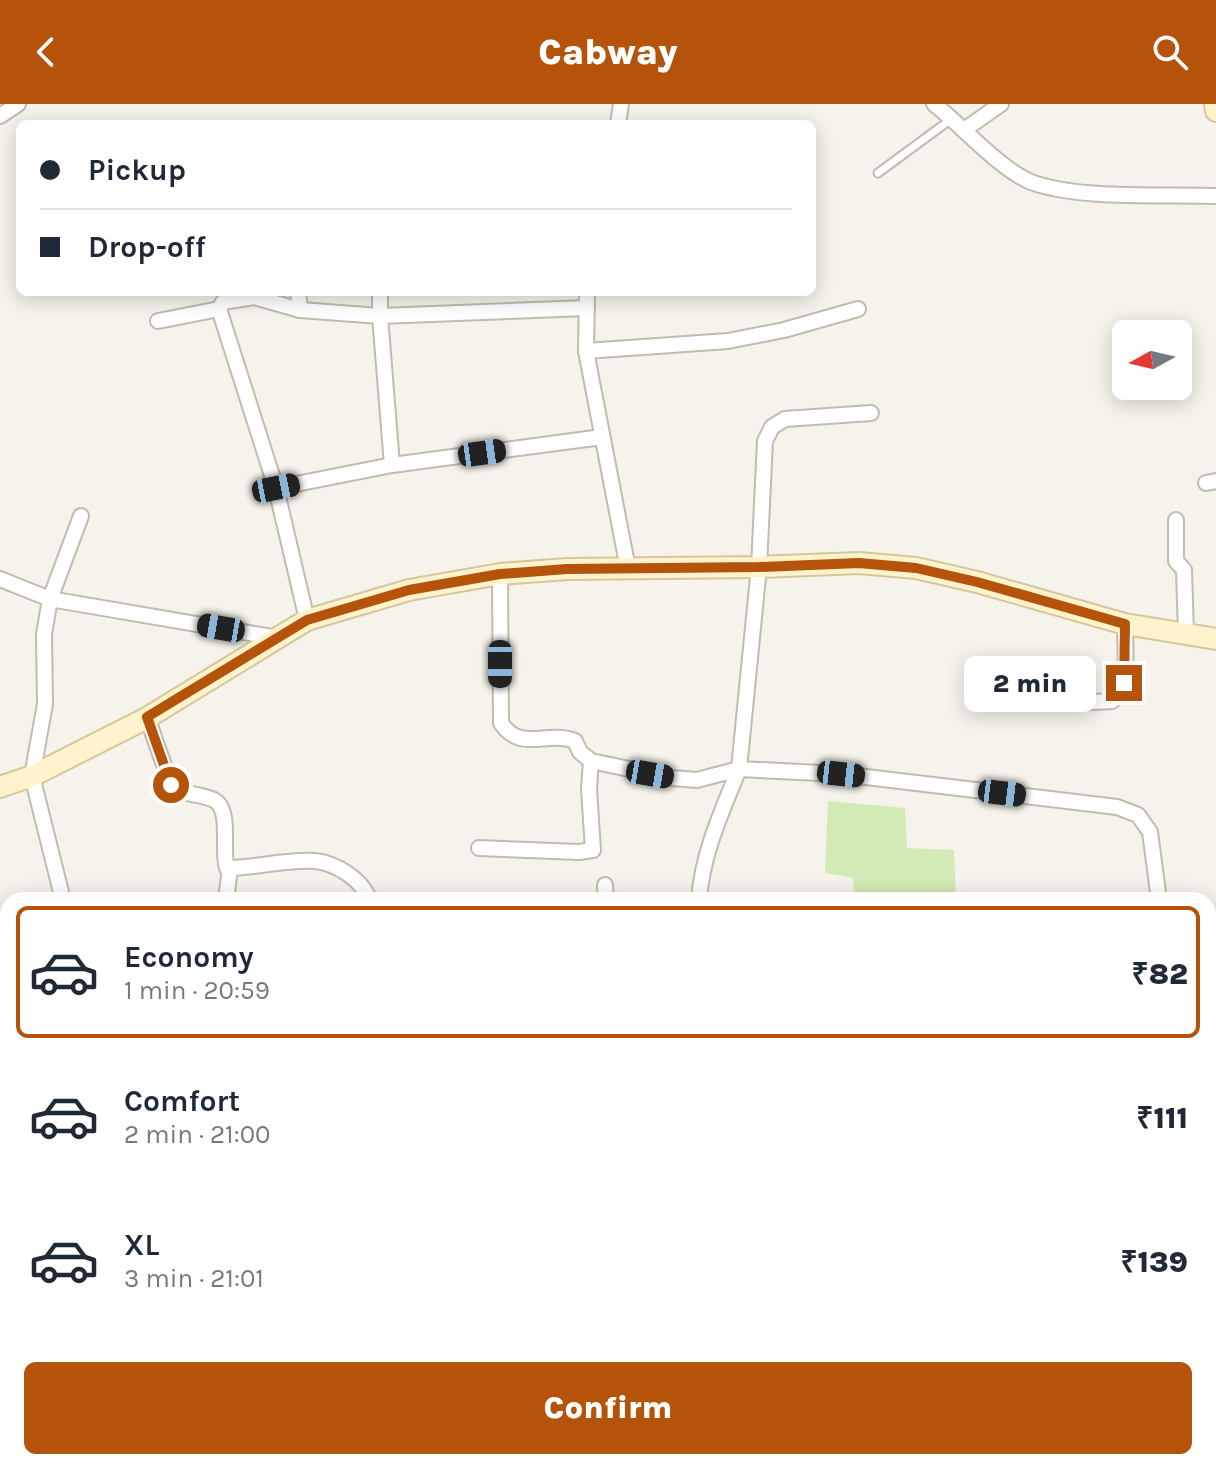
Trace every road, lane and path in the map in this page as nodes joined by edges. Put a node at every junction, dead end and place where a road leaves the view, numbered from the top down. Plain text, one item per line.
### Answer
1 (18, 104) edge
2 (934, 104) edge
3 (1001, 104) edge
4 (1215, 104) edge
5 (1216, 111) edge
6 (0, 116) edge
7 (952, 118) junction
8 (964, 130) junction
9 (878, 173) dead end
10 (1216, 196) edge
11 (298, 296) edge
12 (380, 296) edge
13 (587, 300) edge
14 (219, 309) junction
15 (858, 309) dead end
16 (300, 310) junction
17 (380, 316) junction
18 (158, 321) dead end
19 (586, 351) junction
20 (871, 413) dead end
21 (602, 437) junction
22 (392, 465) junction
23 (276, 488) junction
24 (81, 516) dead end
25 (1176, 520) dead end
26 (759, 567) junction
27 (628, 569) junction
28 (500, 574) junction
29 (0, 579) edge
30 (50, 599) junction
31 (307, 620) junction
32 (1125, 624) junction
33 (1186, 634) junction
34 (278, 638) junction
35 (1216, 639) edge
36 (1075, 703) dead end
37 (147, 717) junction
38 (591, 761) junction
39 (739, 769) junction
40 (32, 776) junction
41 (0, 787) edge
42 (479, 848) dead end
43 (230, 868) junction
44 (61, 892) edge
45 (227, 892) edge
46 (366, 892) edge
47 (700, 892) edge
48 (1158, 892) edge

1 - 6 street
2 - 7 street
3 - 8 street
4 - 5 main road
7 - 8 street
7 - 9 lane
8 - 10 street
11 - 16 street
12 - 17 street
13 - 17 street
13 - 19 street
14 - 16 street
14 - 18 street
14 - 23 street
15 - 19 street
16 - 17 street
17 - 22 street
19 - 21 street
20 - 26 street
21 - 22 street
21 - 27 street
22 - 23 street
23 - 31 street
24 - 30 street
25 - 33 street
26 - 27 main road
26 - 32 main road
26 - 39 street
27 - 28 main road
28 - 31 main road
28 - 38 street
29 - 30 street
30 - 34 street
30 - 40 street
31 - 34 main road
32 - 33 main road
32 - 36 street
33 - 35 main road
34 - 37 main road
37 - 40 main road
37 - 43 street
38 - 39 street
38 - 42 street
39 - 47 street
39 - 48 street
40 - 41 main road
40 - 44 street
43 - 45 street
43 - 46 street

